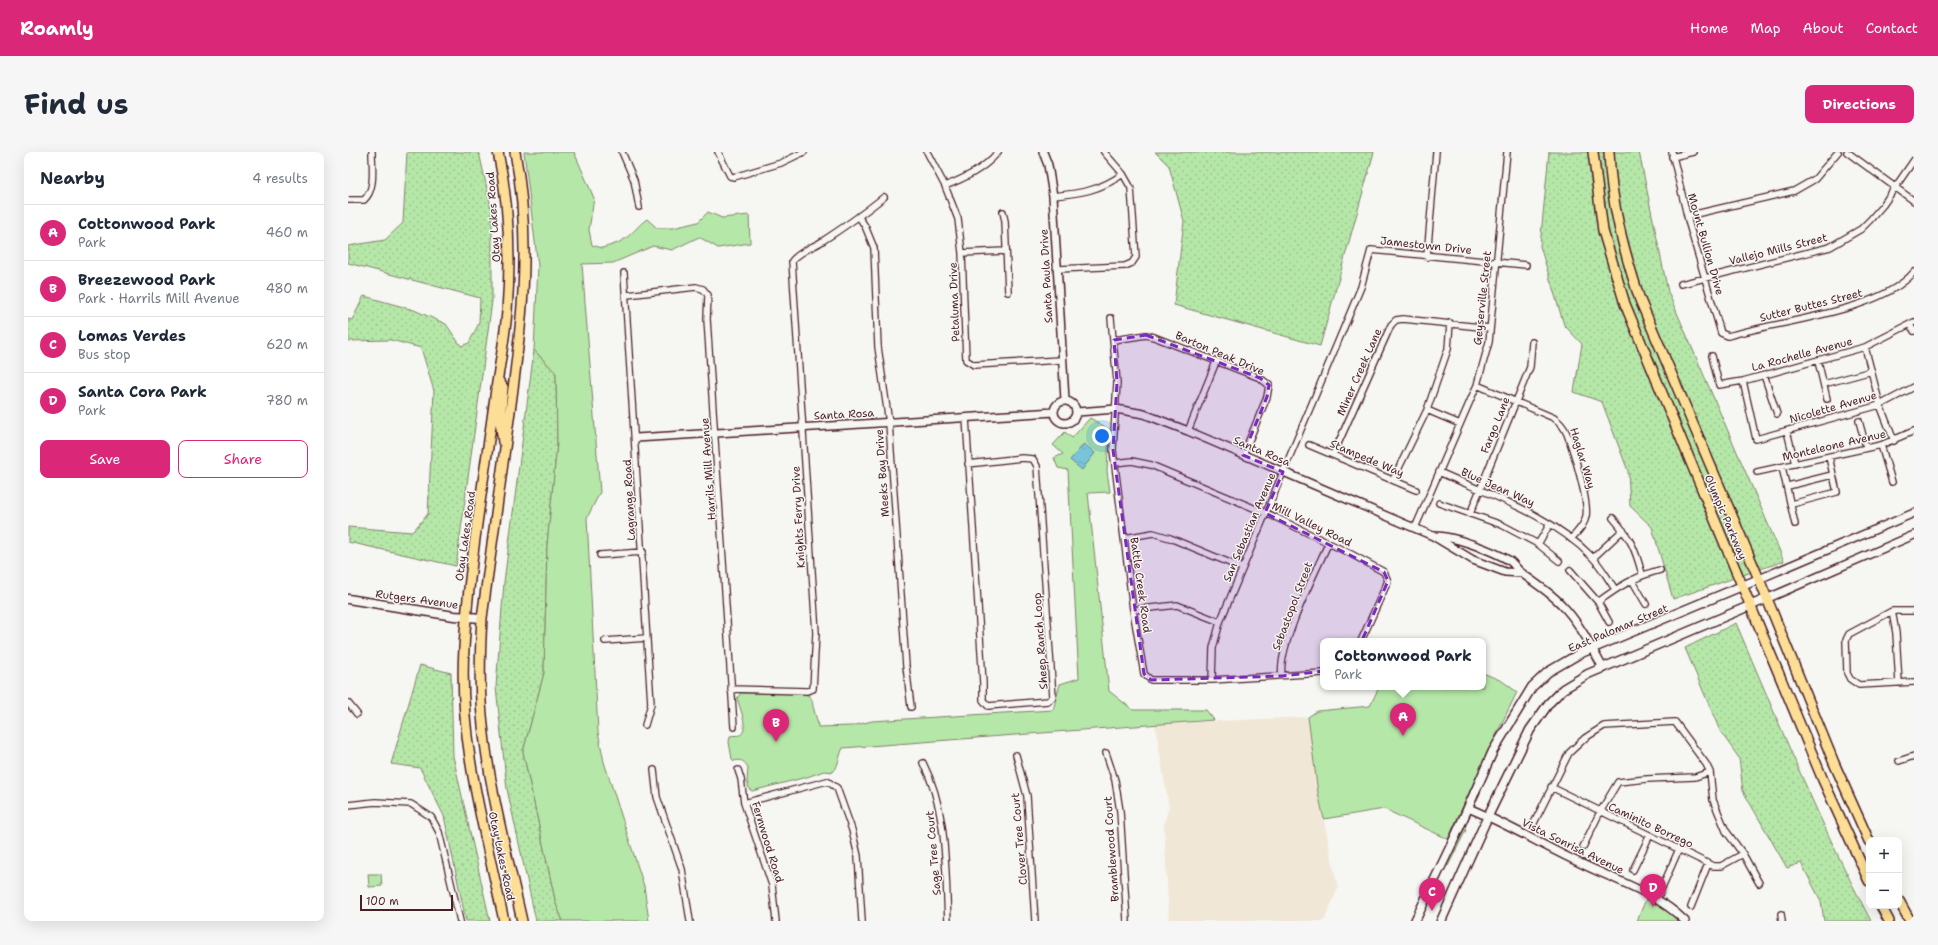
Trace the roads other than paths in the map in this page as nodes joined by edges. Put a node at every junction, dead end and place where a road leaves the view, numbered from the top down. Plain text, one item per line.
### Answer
1 (372, 152) edge
2 (498, 152) edge
3 (515, 152) edge
4 (622, 152) edge
5 (718, 152) edge
6 (804, 152) edge
7 (927, 152) edge
8 (998, 152) edge
9 (1043, 152) edge
10 (1104, 152) edge
11 (1436, 152) edge
12 (1507, 152) edge
13 (1593, 152) edge
14 (1609, 152) edge
15 (1693, 152) edge
16 (1838, 152) edge
17 (1847, 152) edge
18 (1672, 154) edge
19 (1914, 160) edge
20 (1123, 174) junction
21 (945, 186) junction
22 (1894, 187) junction
23 (1053, 196) junction
24 (884, 197) dead end
25 (348, 200) edge
26 (1914, 201) edge
27 (639, 207) dead end
28 (1003, 212) dead end
29 (1687, 216) junction
30 (859, 217) junction
31 (1371, 250) joint
32 (1005, 251) junction
33 (962, 253) junction
34 (1427, 257) junction
35 (1496, 262) junction
36 (1526, 265) dead end
37 (1058, 269) junction
38 (624, 273) dead end
39 (1913, 274) edge
40 (1705, 278) junction
41 (1681, 284) dead end
42 (1008, 292) dead end
43 (627, 295) junction
44 (1111, 318) dead end
45 (1450, 323) junction
46 (1912, 324) edge
47 (1490, 328) junction
48 (1914, 331) edge
49 (1728, 336) joint
50 (1114, 340) junction
51 (1532, 342) dead end
52 (1865, 347) junction
53 (1712, 356) dead end
54 (1061, 360) junction
55 (1818, 361) junction
56 (1216, 362) junction
57 (1872, 371) junction
58 (1764, 375) junction
59 (498, 380) junction
60 (1743, 381) junction
61 (1477, 384) junction
62 (1824, 384) junction
63 (1914, 387) edge
64 (1827, 399) dead end
65 (1064, 400) junction
66 (1516, 402) junction
67 (1880, 405) junction
68 (1116, 409) junction
69 (1427, 410) junction
70 (1054, 412) junction
71 (1077, 412) junction
72 (1776, 414) dead end
73 (966, 418) junction
74 (1859, 421) dead end
75 (889, 424) junction
76 (1460, 424) junction
77 (804, 427) junction
78 (1188, 431) junction
79 (1787, 431) junction
80 (1914, 431) edge
81 (715, 433) junction
82 (636, 438) junction
83 (1894, 441) junction
84 (1309, 445) dead end
85 (1881, 445) junction
86 (1866, 447) junction
87 (504, 453) junction
88 (1243, 455) junction
89 (1333, 455) junction
90 (1829, 457) junction
91 (1115, 463) junction
92 (968, 464) junction
93 (1795, 464) junction
94 (1782, 467) junction
95 (1283, 472) junction
96 (1439, 472) junction
97 (1757, 472) dead end
98 (1832, 475) junction
99 (1393, 480) junction
100 (1892, 482) dead end
101 (1788, 486) junction
102 (1416, 490) dead end
103 (1479, 490) junction
104 (1439, 503) dead end
105 (1792, 504) junction
106 (1265, 512) junction
107 (1914, 513) edge
108 (1470, 514) junction
109 (1614, 518) dead end
110 (1550, 524) junction
111 (1795, 524) dead end
112 (1415, 528) junction
113 (1624, 530) junction
114 (1914, 535) edge
115 (1433, 536) junction
116 (1124, 538) junction
117 (1571, 539) junction
118 (1328, 544) junction
119 (1538, 544) junction
120 (643, 552) junction
121 (600, 555) dead end
122 (1593, 558) junction
123 (1559, 561) dead end
124 (1242, 568) junction
125 (1570, 570) dead end
126 (1660, 570) dead end
127 (1522, 574) junction
128 (1642, 574) junction
129 (1759, 579) junction
130 (1632, 580) junction
131 (1743, 586) junction
132 (1615, 589) junction
133 (348, 599) edge
134 (1766, 599) junction
135 (1598, 602) junction
136 (1646, 604) dead end
137 (1751, 606) junction
138 (1133, 610) junction
139 (1892, 611) junction
140 (1914, 611) edge
141 (466, 617) junction
142 (482, 618) junction
143 (1220, 622) junction
144 (1609, 622) dead end
145 (647, 638) junction
146 (1362, 638) edge
147 (605, 641) dead end
148 (1592, 648) junction
149 (1603, 668) junction
150 (1320, 673) edge
151 (1282, 676) junction
152 (1212, 680) junction
153 (1899, 682) junction
154 (1914, 682) edge
155 (731, 689) junction
156 (348, 703) edge
157 (911, 706) dead end
158 (357, 714) dead end
159 (644, 725) dead end
160 (734, 727) dead end
161 (1106, 753) dead end
162 (1016, 755) dead end
163 (1914, 756) edge
164 (1899, 761) dead end
165 (924, 763) dead end
166 (654, 770) dead end
167 (738, 770) dead end
168 (1710, 772) junction
169 (1551, 788) junction
170 (744, 803) junction
171 (348, 805) edge
172 (1468, 808) junction
173 (1600, 812) junction
174 (1488, 816) junction
175 (1533, 825) dead end
176 (1650, 836) junction
177 (1867, 837) edge
178 (1583, 846) dead end
179 (1678, 849) junction
180 (1743, 854) junction
181 (1708, 864) junction
182 (1633, 870) dead end
183 (1866, 874) edge
184 (1759, 883) dead end
185 (1657, 899) junction
186 (1902, 906) edge
187 (1691, 907) dead end
188 (1883, 909) edge
189 (1781, 914) dead end
190 (460, 921) edge
191 (504, 921) edge
192 (522, 921) edge
193 (690, 921) edge
194 (776, 921) edge
195 (862, 921) edge
196 (948, 921) edge
197 (1035, 921) edge
198 (1127, 921) edge
199 (1415, 921) edge
200 (1441, 921) edge
201 (1685, 921) edge
202 (1782, 921) edge
203 (1889, 921) edge
204 (1910, 921) edge

1 - 25 street
2 - 59 main road, Otay Lakes Road
3 - 87 main road, Otay Lakes Road
4 - 27 street
5 - 6 street
7 - 21 street, Petaluma Drive
8 - 21 street
9 - 23 street, Santa Paula Drive
10 - 20 street
11 - 34 street
12 - 35 street, Geyserville Street
13 - 131 main road, Olympic Parkway
14 - 129 main road, Olympic Parkway
15 - 18 street
16 - 29 street
17 - 22 street
18 - 29 street, Mount Bullion Drive
19 - 22 street, Vallejo Mills Street
20 - 23 street
20 - 37 street
21 - 33 street, Petaluma Drive
22 - 26 street
22 - 40 street, Vallejo Mills Street
23 - 37 street, Santa Paula Drive
24 - 30 street
28 - 32 street
29 - 40 street, Mount Bullion Drive
30 - 75 street, Meeks Bay Drive
30 - 77 street, Knights Ferry Drive
31 - 34 street, Jamestown Drive
31 - 95 street, San Sebastian Avenue
32 - 33 street
32 - 42 street
33 - 54 street, Petaluma Drive
34 - 35 street, Jamestown Drive
35 - 36 street, Jamestown Drive
35 - 47 street, Geyserville Street
37 - 54 street, Santa Paula Drive
38 - 43 street, Lagrange Road
39 - 49 street, Sutter Buttes Street
40 - 41 street, Vallejo Mills Street
40 - 49 street, Mount Bullion Drive
43 - 81 street, Harrils Mill Avenue
43 - 82 street, Lagrange Road
44 - 50 street, Battle Creek Road
45 - 47 street, Miner Creek Lane
45 - 69 street
45 - 89 street, Miner Creek Lane
46 - 48 street
46 - 52 street, La Rochelle Avenue
47 - 61 street, Geyserville Street
50 - 56 street, Barton Peak Drive
50 - 68 street, Battle Creek Road
51 - 66 street, Fargo Lane
52 - 55 street, La Rochelle Avenue
52 - 57 street
53 - 60 street, La Rochelle Avenue
54 - 65 street, Santa Paula Drive
55 - 58 street, La Rochelle Avenue
55 - 62 street
56 - 78 street
56 - 88 street, Barton Peak Drive
57 - 62 street
57 - 67 street
58 - 60 street, La Rochelle Avenue
58 - 72 street
59 - 87 main road
59 - 141 main road, Otay Lakes Road
60 - 79 street, Nicolette Avenue
61 - 66 street, Haglar Way
61 - 76 street, Geyserville Street
62 - 64 street
63 - 67 street, Nicolette Avenue
65 - 70 street
65 - 71 street
66 - 103 street, Fargo Lane
66 - 117 street, Haglar Way
67 - 79 street, Nicolette Avenue
67 - 83 street
68 - 71 street, Santa Rosa
68 - 78 street, Santa Rosa
68 - 91 street, Battle Creek Road
69 - 76 street
69 - 99 street
70 - 71 street
70 - 73 street, Santa Rosa
73 - 75 street, Santa Rosa
73 - 92 street, Sheep Ranch Loop
74 - 86 street
75 - 77 street, Santa Rosa
75 - 157 street, Meeks Bay Drive
76 - 96 street, Geyserville Street
77 - 81 street, Santa Rosa
77 - 155 street, Knights Ferry Drive
78 - 88 street, Santa Rosa
79 - 93 street
80 - 83 street, Monteleone Avenue
81 - 82 street, Santa Rosa
81 - 155 street, Harrils Mill Avenue
82 - 120 street, Lagrange Road
83 - 85 street, Monteleone Avenue
84 - 89 street, Stampede Way
85 - 86 street, Monteleone Avenue
85 - 100 street
86 - 90 street, Monteleone Avenue
87 - 142 main road, Otay Lakes Road
88 - 95 street, Santa Rosa
89 - 99 street, Stampede Way
90 - 93 street, Monteleone Avenue
90 - 98 street
91 - 106 street, Mill Valley Road
91 - 116 street, Battle Creek Road
92 - 92 street, Sheep Ranch Loop
93 - 94 street, Monteleone Avenue
94 - 97 street, Monteleone Avenue
94 - 101 street
95 - 106 street, San Sebastian Avenue
95 - 112 street, Santa Rosa
96 - 103 street, Blue Jean Way
96 - 112 street, Geyserville Street
98 - 101 street
98 - 105 street
99 - 102 street, Stampede Way
101 - 105 street
103 - 108 street, Fargo Lane
103 - 110 street, Blue Jean Way
104 - 108 street
105 - 111 street
106 - 118 street, Mill Valley Road
106 - 124 street, San Sebastian Avenue
107 - 129 street, East Palomar Street
108 - 119 street
109 - 113 street
110 - 117 street, Blue Jean Way
110 - 119 street
112 - 115 street, Santa Rosa
113 - 122 street
113 - 128 street
114 - 134 street
115 - 127 street, Santa Rosa
115 - 127 street, Santa Rosa
116 - 124 street
116 - 138 street, Battle Creek Road
117 - 122 street, Blue Jean Way
118 - 146 street, Mill Valley Road
118 - 151 street, Sebastopol Street
119 - 123 street
120 - 121 street
120 - 145 street, Lagrange Road
122 - 132 street, Blue Jean Way
124 - 143 street, San Sebastian Avenue
125 - 135 street
126 - 128 street
127 - 148 street, Santa Rosa
128 - 130 street
129 - 131 main road, East Palomar Street
129 - 134 main road, Olympic Parkway
130 - 132 street
130 - 136 street
131 - 137 main road, Olympic Parkway
131 - 148 main road, East Palomar Street
132 - 135 street
133 - 141 main road, Rutgers Avenue
134 - 137 main road
134 - 177 main road, Olympic Parkway
135 - 144 street
137 - 149 main road
137 - 183 main road, Olympic Parkway
138 - 143 street
138 - 152 street, Battle Creek Road
139 - 140 street
139 - 153 street
139 - 153 street
141 - 142 main road, Rutgers Avenue
141 - 191 main road, Otay Lakes Road
142 - 192 main road, Otay Lakes Road
143 - 152 street, San Sebastian Avenue
145 - 147 street
145 - 159 street, Lagrange Road
148 - 149 street, Santa Rosa
148 - 172 main road, East Palomar Street
149 - 174 main road
150 - 151 street, Battle Creek Road
151 - 152 street, Battle Creek Road
153 - 154 street
155 - 160 street, Harrils Mill Avenue
156 - 158 street
161 - 198 street, Bramblewood Court
162 - 197 street, Clover Tree Court
163 - 164 street
165 - 196 street, Sage Tree Court
166 - 193 street
167 - 170 street, Fernwood Road
168 - 169 street
168 - 173 street
168 - 180 street
169 - 173 street, Caminito Borrego
169 - 175 street
170 - 194 street, Fernwood Road
170 - 195 street
171 - 190 street
172 - 174 street, Vista Sonrisa Avenue
172 - 199 main road, East Palomar Street
173 - 176 street, Caminito Borrego
173 - 178 street
174 - 185 street, Vista Sonrisa Avenue
174 - 200 main road
176 - 179 street, Caminito Borrego
176 - 182 street
179 - 181 street, Caminito Borrego
179 - 185 street
180 - 181 street
180 - 184 street
181 - 187 street
185 - 201 street, Vista Sonrisa Avenue
186 - 204 main road
188 - 203 main road
189 - 202 street

